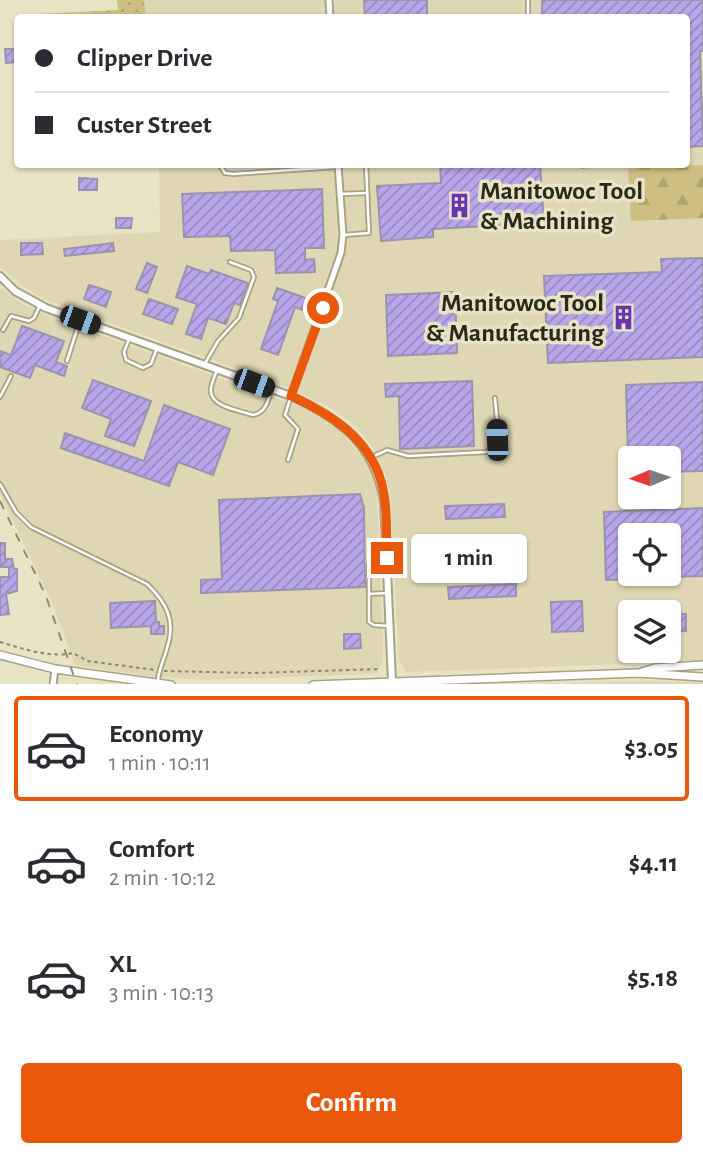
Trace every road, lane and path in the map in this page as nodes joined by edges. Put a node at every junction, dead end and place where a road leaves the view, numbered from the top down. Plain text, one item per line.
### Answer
1 (222, 168) edge
2 (312, 168) edge
3 (338, 168) edge
4 (366, 168) edge
5 (368, 193) junction
6 (340, 194) junction
7 (343, 235) junction
8 (230, 262) dead end
9 (0, 276) edge
10 (40, 305) junction
11 (80, 320) junction
12 (3, 330) dead end
13 (130, 338) junction
14 (157, 348) junction
15 (67, 361) dead end
16 (204, 365) junction
17 (217, 370) junction
18 (11, 376) dead end
19 (272, 389) junction
20 (291, 396) junction
21 (0, 397) edge
22 (495, 398) dead end
23 (370, 458) junction
24 (288, 460) dead end
25 (0, 484) edge
26 (387, 558) junction
27 (388, 593) junction
28 (369, 594) junction
29 (390, 626) junction
30 (0, 642) edge
31 (0, 655) edge
32 (703, 665) edge
33 (55, 669) junction
34 (380, 669) dead end
35 (159, 670) junction
36 (638, 673) junction
37 (602, 674) junction
38 (703, 677) edge
39 (392, 683) edge
40 (53, 684) edge
41 (158, 684) edge
42 (171, 684) edge
43 (313, 684) edge
44 (602, 684) edge

1 - 2 lane
3 - 6 street
4 - 5 lane
5 - 6 lane
5 - 7 lane
6 - 7 street
7 - 20 street
8 - 16 lane
9 - 10 street
10 - 11 street
10 - 12 lane
11 - 13 street
11 - 15 lane
13 - 14 street
13 - 14 lane
14 - 16 street
16 - 17 street
17 - 19 street
17 - 19 lane
18 - 21 lane
19 - 20 street
20 - 23 street
20 - 24 lane
22 - 23 lane
23 - 26 street
25 - 35 lane
26 - 27 street
26 - 28 lane
27 - 28 lane
27 - 29 street
28 - 29 lane
29 - 39 street
30 - 35 path
31 - 33 main road
32 - 36 main road
33 - 40 street
33 - 41 main road
34 - 35 path
35 - 41 lane
36 - 37 main road
36 - 38 main road
37 - 39 main road
37 - 44 street
39 - 43 main road
41 - 42 main road

